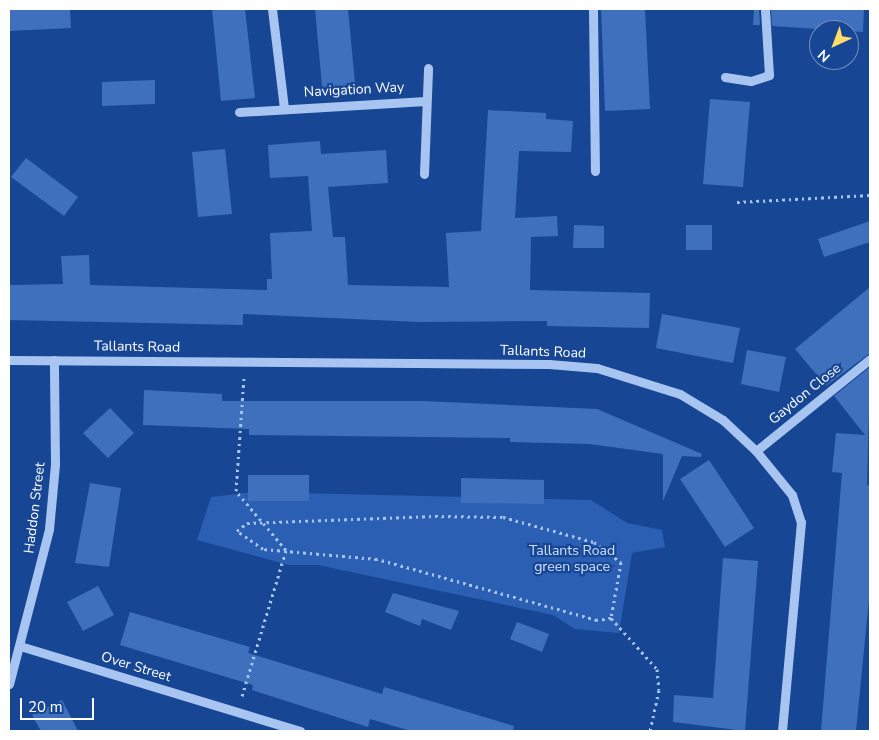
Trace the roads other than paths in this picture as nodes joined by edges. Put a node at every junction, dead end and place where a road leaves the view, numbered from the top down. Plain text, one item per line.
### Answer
1 (272, 9) edge
2 (593, 9) edge
3 (765, 9) edge
4 (428, 68) dead end
5 (725, 77) dead end
6 (426, 101) junction
7 (284, 108) junction
8 (239, 112) dead end
9 (595, 170) dead end
10 (424, 174) dead end
11 (870, 359) edge
12 (9, 360) edge
13 (54, 360) junction
14 (756, 450) junction
15 (20, 646) junction
16 (9, 684) edge
17 (300, 731) edge
18 (782, 731) edge

1 - 7 street
2 - 9 street
3 - 5 street
4 - 6 street
6 - 7 street, Navigation Way
6 - 10 street
7 - 8 street, Navigation Way
11 - 14 street, Gaydon Close
12 - 13 street, Tallants Road
13 - 14 street, Tallants Road
13 - 15 street, Haddon Street
14 - 18 street, Tallants Road
15 - 16 street, Haddon Street
15 - 17 street, Over Street

